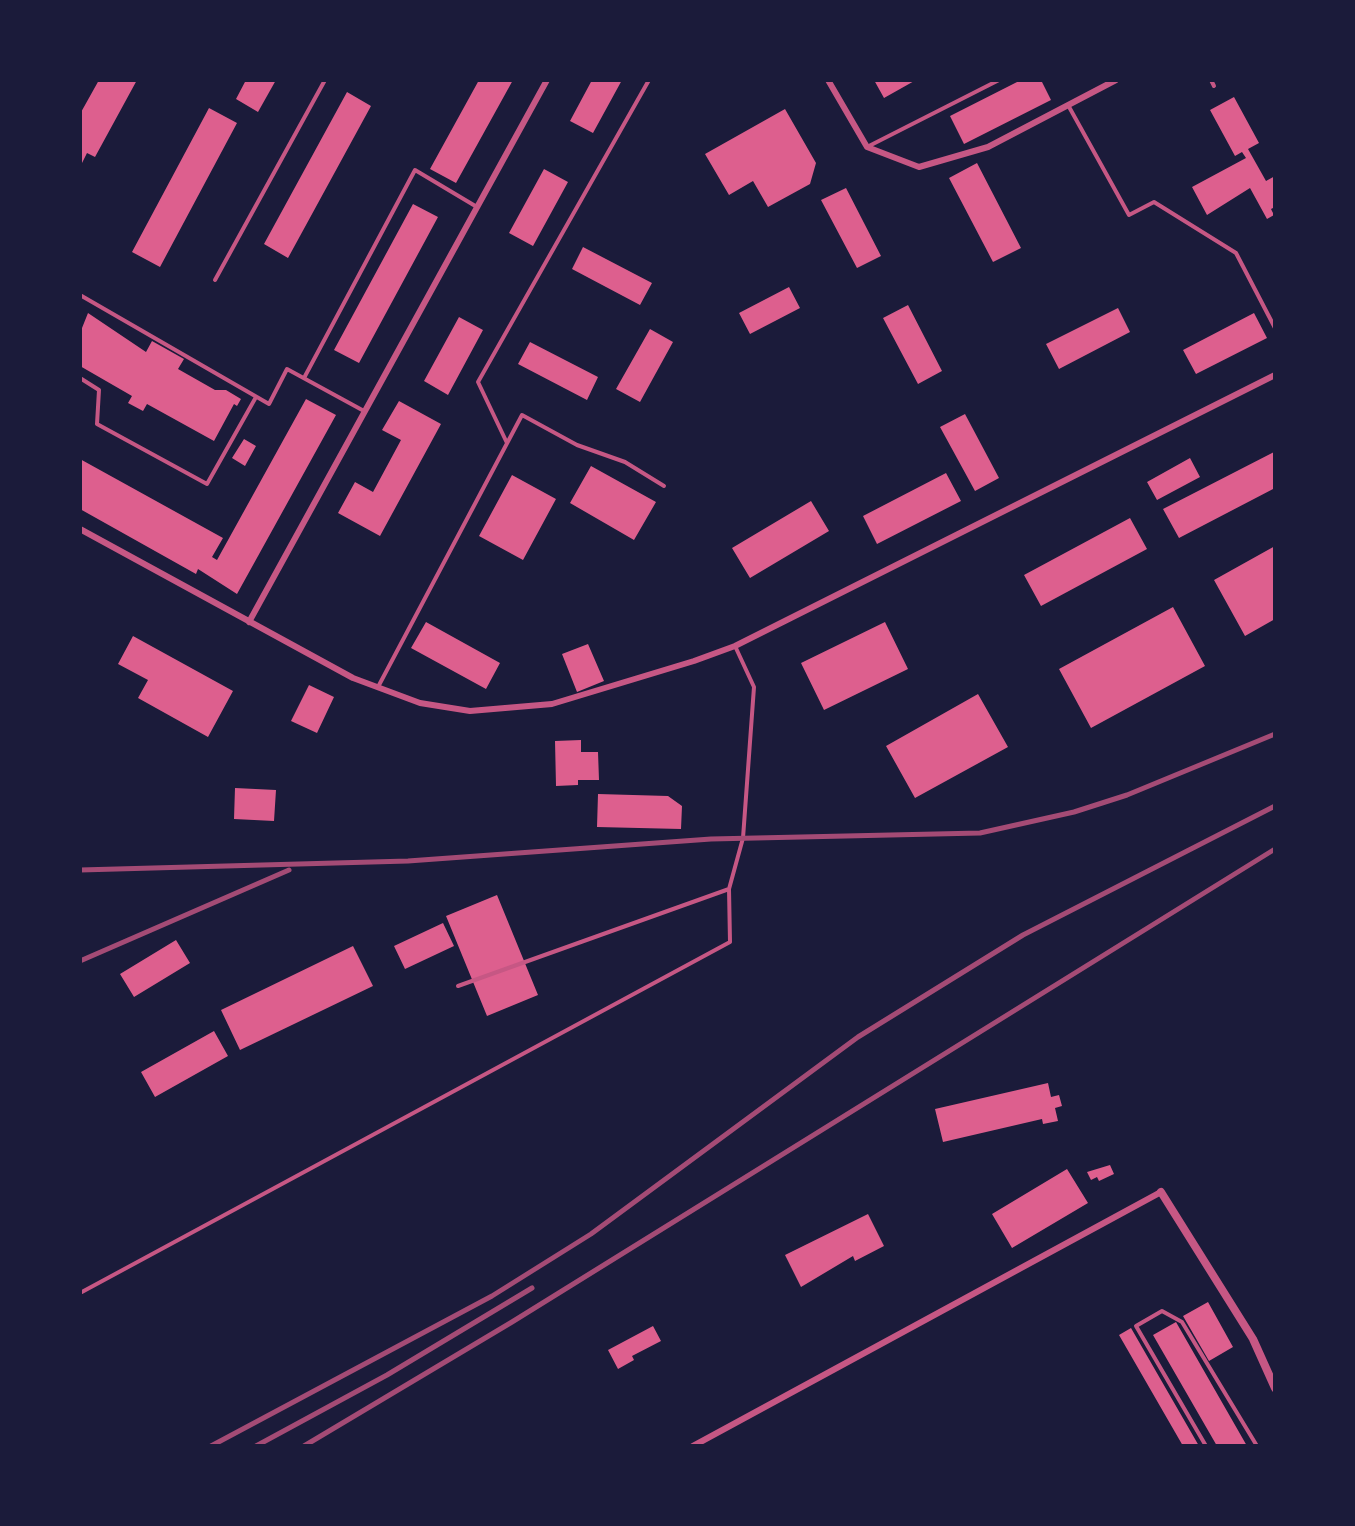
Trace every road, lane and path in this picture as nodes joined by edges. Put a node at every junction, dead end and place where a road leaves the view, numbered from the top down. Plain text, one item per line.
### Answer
1 (325, 80) edge
2 (547, 80) edge
3 (649, 80) edge
4 (828, 80) edge
5 (999, 80) edge
6 (1116, 80) edge
7 (1210, 80) edge
8 (1214, 86) dead end
9 (1068, 105) junction
10 (867, 146) junction
11 (477, 207) junction
12 (215, 280) dead end
13 (80, 295) edge
14 (1275, 328) edge
15 (1275, 375) edge
16 (80, 378) edge
17 (304, 378) junction
18 (256, 397) junction
19 (365, 411) junction
20 (508, 443) junction
21 (664, 486) dead end
22 (80, 529) edge
23 (249, 622) junction
24 (735, 646) junction
25 (378, 687) junction
26 (729, 889) junction
27 (458, 986) dead end
28 (1160, 1192) joint
29 (80, 1293) edge
30 (1275, 1388) edge
31 (693, 1446) edge
32 (1206, 1446) edge
33 (1256, 1446) edge

1 - 12 lane
2 - 11 street
3 - 20 lane
4 - 10 street
5 - 10 lane
6 - 9 street
7 - 8 lane
9 - 10 street
9 - 14 lane
11 - 17 lane
11 - 19 street
13 - 18 lane
15 - 24 street
16 - 18 lane
17 - 18 lane
17 - 19 lane
19 - 23 street
20 - 21 lane
20 - 25 lane
22 - 23 street
23 - 25 street
24 - 25 street
24 - 26 lane
26 - 27 lane
26 - 29 lane
28 - 30 street
28 - 31 street
32 - 33 lane

